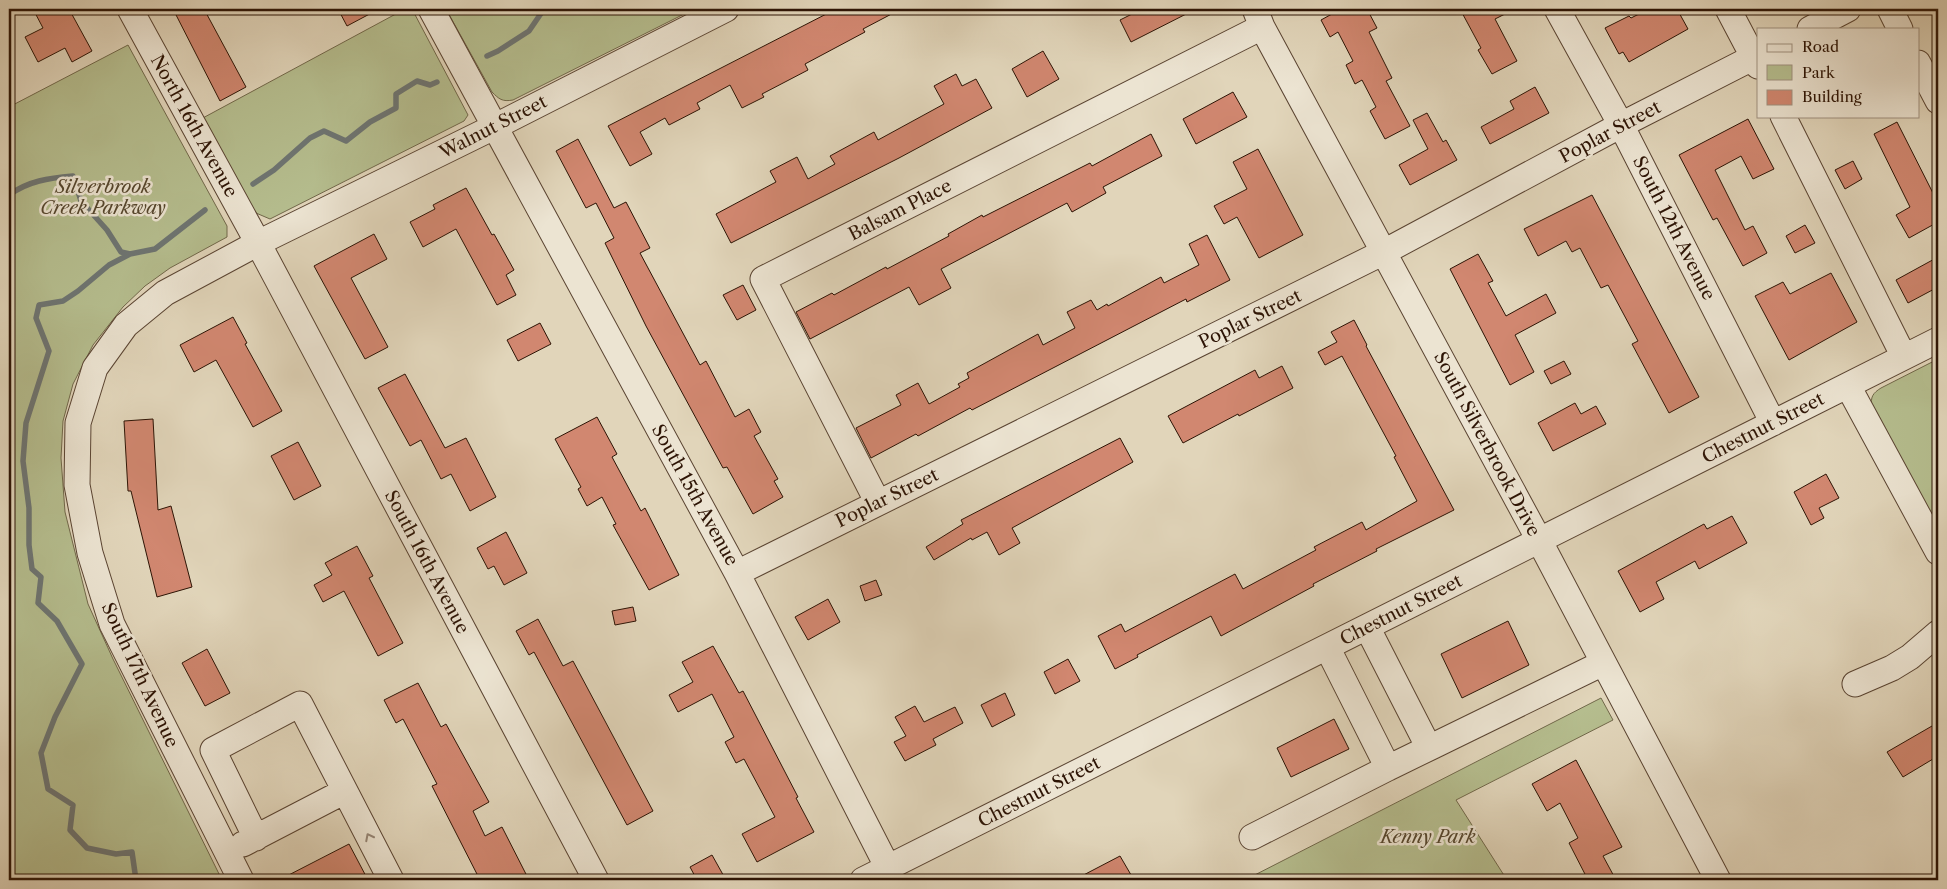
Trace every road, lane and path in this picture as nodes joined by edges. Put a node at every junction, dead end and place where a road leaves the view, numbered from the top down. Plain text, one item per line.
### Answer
1 (130, 9) edge
2 (431, 9) edge
3 (726, 9) edge
4 (1557, 9) edge
5 (1728, 9) edge
6 (1848, 9) edge
7 (1890, 9) edge
8 (1258, 18) edge
9 (1812, 28) edge
10 (1900, 28) edge
11 (1757, 59) edge
12 (1920, 67) edge
13 (1938, 101) edge
14 (1784, 118) edge
15 (1621, 125) junction
16 (494, 127) junction
17 (258, 243) junction
18 (1384, 252) junction
19 (1938, 340) edge
20 (1904, 357) junction
21 (1848, 386) junction
22 (1774, 423) junction
23 (878, 503) junction
24 (1539, 540) junction
25 (1938, 552) edge
26 (738, 573) junction
27 (1367, 627) junction
28 (1938, 633) edge
29 (1327, 647) junction
30 (1603, 663) junction
31 (1855, 684) dead end
32 (1429, 748) junction
33 (1388, 768) junction
34 (223, 770) junction
35 (193, 785) junction
36 (345, 791) junction
37 (1252, 837) dead end
38 (256, 838) junction
39 (227, 852) junction
40 (888, 868) junction
41 (241, 880) edge
42 (391, 880) edge
43 (596, 880) edge
44 (863, 880) edge
45 (1718, 880) edge

1 - 17 street, North 16th Avenue
2 - 16 street, South 15th Avenue
3 - 16 street, Walnut Street
4 - 15 street, South 12th Avenue
5 - 11 street
6 - 9 street
7 - 10 street
8 - 18 street, South Silverbrook Drive
8 - 23 street, Balsam Place
11 - 15 street, Poplar Street
12 - 13 street
14 - 20 street
15 - 18 street, Poplar Street
15 - 22 street, South 12th Avenue
16 - 17 street, Walnut Street
16 - 26 street, South 15th Avenue
17 - 35 street, South 17th Avenue
17 - 43 street, South 16th Avenue
18 - 23 street, Poplar Street
18 - 24 street, South Silverbrook Drive
19 - 20 street, Chestnut Street
20 - 21 street, Chestnut Street
21 - 22 street, Chestnut Street
21 - 25 street
22 - 24 street, Chestnut Street
23 - 26 street, Poplar Street
24 - 27 street, Chestnut Street
24 - 30 street, South Silverbrook Drive
26 - 40 street, South 15th Avenue
27 - 29 street, Chestnut Street
27 - 32 street
28 - 31 street
29 - 33 street
29 - 40 street, Chestnut Street
30 - 32 street
30 - 45 street, South Silverbrook Drive
32 - 33 street
33 - 37 street
34 - 35 street
34 - 36 street
34 - 38 street
35 - 39 street, South 17th Avenue
36 - 38 street
42 -> 36 street
38 - 39 street
39 - 41 street, South 17th Avenue
40 - 44 street, Chestnut Street

